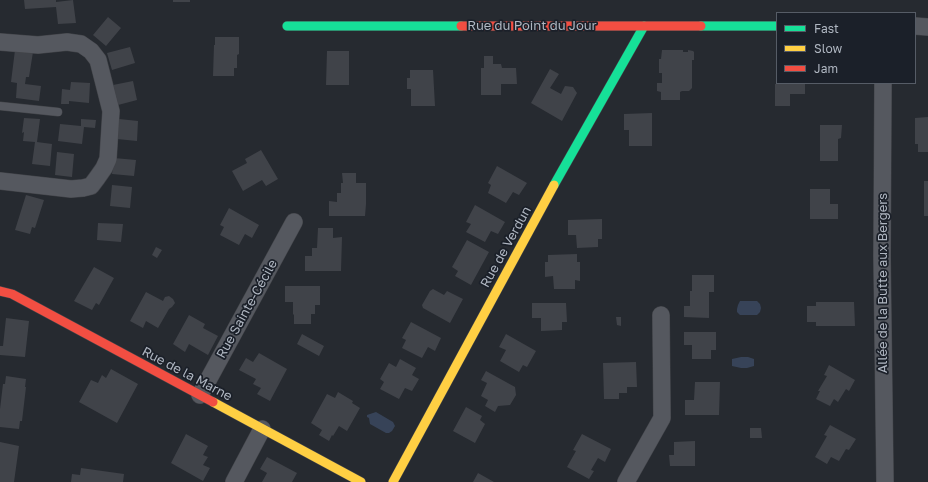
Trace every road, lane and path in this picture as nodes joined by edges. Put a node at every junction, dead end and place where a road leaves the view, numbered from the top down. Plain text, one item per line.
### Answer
1 (287, 26) dead end
2 (644, 26) junction
3 (776, 26) edge
4 (916, 26) edge
5 (928, 26) edge
6 (0, 42) edge
7 (883, 84) edge
8 (0, 106) edge
9 (58, 112) dead end
10 (0, 181) edge
11 (294, 222) dead end
12 (0, 291) edge
13 (661, 314) dead end
14 (200, 395) junction
15 (262, 429) junction
16 (234, 482) edge
17 (361, 482) edge
18 (393, 482) edge
19 (626, 482) edge
20 (885, 482) edge

1 - 2 street, Rue du Point du Jour
2 - 3 street, Rue du Point du Jour
2 - 18 street, Rue de Verdun
4 - 5 street
6 - 10 street
7 - 20 street, Allée de la Butte aux Bergers
8 - 9 lane
11 - 14 street, Rue Sainte-Cécile
12 - 14 street, Rue de la Marne
13 - 19 street
14 - 15 street, Rue de la Marne
15 - 16 street
15 - 17 street, Rue de la Marne

